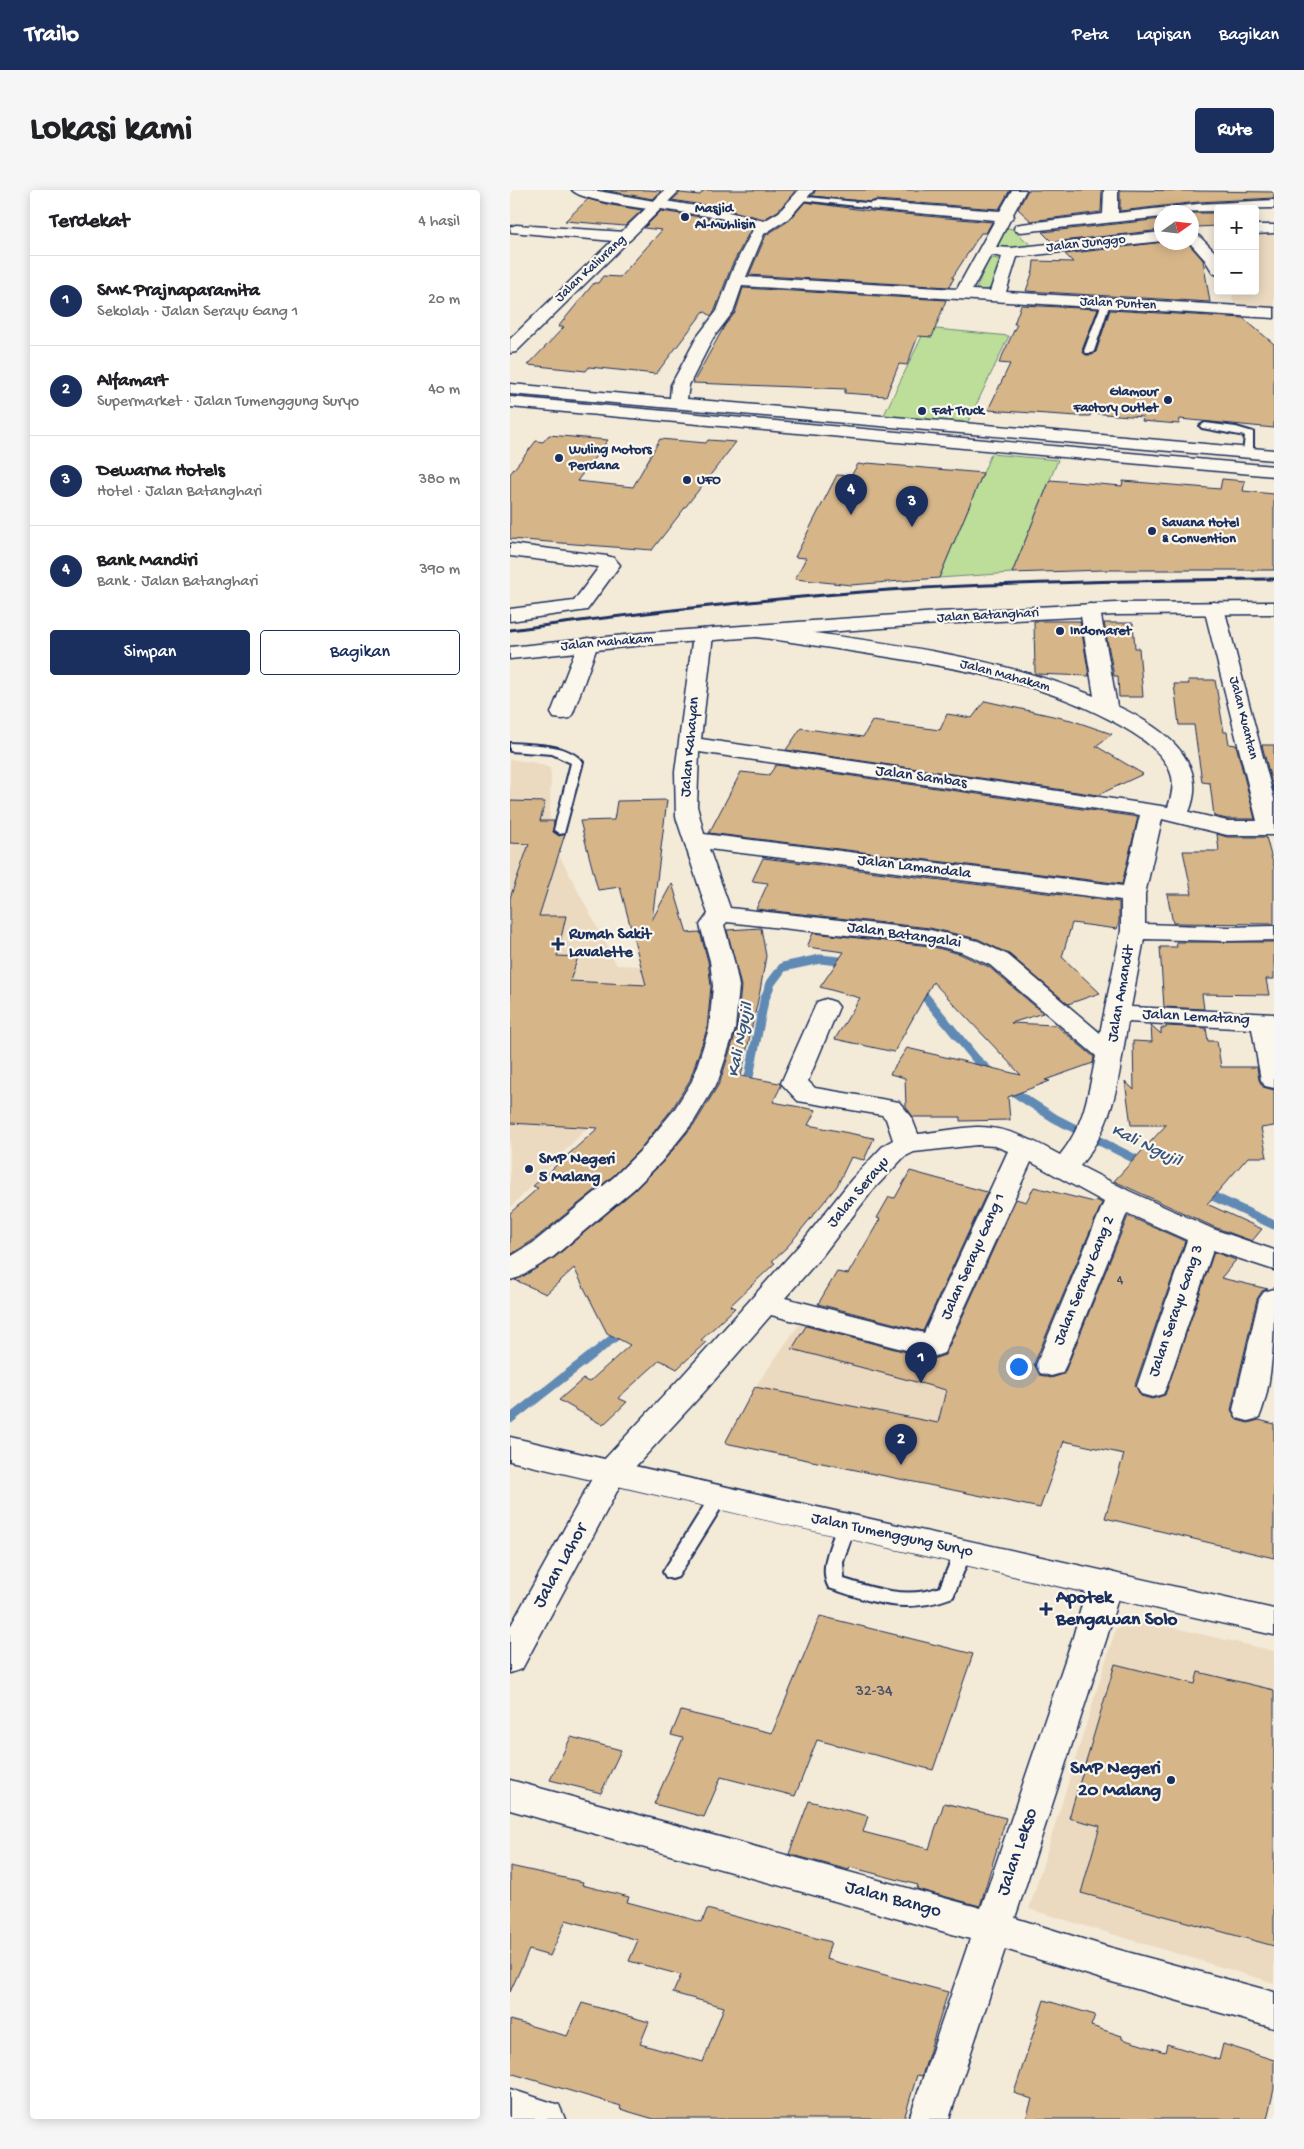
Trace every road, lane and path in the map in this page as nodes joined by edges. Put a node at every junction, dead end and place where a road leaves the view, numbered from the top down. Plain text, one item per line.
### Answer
1 (579, 190) edge
2 (673, 190) edge
3 (1019, 190) edge
4 (1111, 190) edge
5 (1196, 190) edge
6 (804, 194) edge
7 (1274, 204) edge
8 (658, 205) junction
9 (1198, 205) edge
10 (876, 206) joint
11 (1199, 208) edge
12 (1154, 213) edge
13 (1006, 216) junction
14 (1110, 218) junction
15 (768, 226) junction
16 (1021, 228) junction
17 (516, 229) dead end
18 (1274, 229) edge
19 (1259, 230) edge
20 (1209, 232) dead end
21 (1199, 234) edge
22 (625, 237) junction
23 (1154, 237) edge
24 (1199, 243) edge
25 (1043, 248) junction
26 (985, 250) junction
27 (1011, 253) junction
28 (1214, 262) edge
29 (737, 281) junction
30 (962, 294) junction
31 (1220, 295) edge
32 (996, 297) junction
33 (1106, 303) junction
34 (1219, 310) junction
35 (1274, 313) edge
36 (510, 348) edge
37 (1089, 351) dead end
38 (510, 389) edge
39 (510, 396) edge
40 (510, 402) edge
41 (652, 405) junction
42 (676, 407) junction
43 (1205, 426) dead end
44 (1104, 448) junction
45 (1248, 453) junction
46 (1274, 455) edge
47 (1274, 461) edge
48 (1274, 471) edge
49 (510, 550) edge
50 (1214, 608) junction
51 (1274, 608) edge
52 (1090, 610) junction
53 (510, 615) edge
54 (757, 631) junction
55 (703, 635) junction
56 (588, 644) junction
57 (510, 653) edge
58 (1107, 709) junction
59 (562, 714) dead end
60 (689, 744) junction
61 (510, 747) edge
62 (1164, 813) junction
63 (1272, 828) edge
64 (560, 830) dead end
65 (696, 840) junction
66 (1134, 894) junction
67 (720, 914) junction
68 (1133, 931) junction
69 (1274, 933) edge
70 (826, 1007) dead end
71 (1119, 1014) junction
72 (1269, 1022) edge
73 (1110, 1054) junction
74 (1274, 1080) edge
75 (908, 1144) junction
76 (1024, 1147) junction
77 (1063, 1168) junction
78 (1120, 1198) junction
79 (1203, 1236) junction
80 (1274, 1260) edge
81 (510, 1270) edge
82 (1274, 1299) edge
83 (764, 1303) junction
84 (1051, 1365) dead end
85 (1152, 1386) dead end
86 (1248, 1410) dead end
87 (510, 1449) edge
88 (612, 1472) junction
89 (718, 1498) junction
90 (846, 1526) junction
91 (963, 1551) junction
92 (672, 1572) dead end
93 (1105, 1583) junction
94 (1274, 1622) edge
95 (510, 1659) edge
96 (510, 1795) edge
97 (992, 1928) junction
98 (1274, 2010) edge
99 (510, 2108) edge
100 (545, 2119) edge
101 (929, 2119) edge

1 - 8 main road
2 - 8 main road, Jalan Kaliurang
3 - 13 main road
4 - 14 main road
5 - 9 main road
6 - 10 lane
6 - 15 main road
7 - 11 main road
8 - 15 main road
8 - 22 main road, Jalan Kaliurang
10 - 13 main road
12 - 14 main road
13 - 16 main road
13 - 26 main road
14 - 16 main road
15 - 29 main road
16 - 25 main road
17 - 22 main road
18 - 19 main road
20 - 21 main road
22 - 36 main road, Jalan Kaliurang
23 - 25 main road, Jalan Junggo
24 - 28 main road
25 - 27 main road, Jalan Junggo
26 - 27 main road, Jalan Junggo
26 - 30 main road
27 - 32 main road
29 - 30 main road, Jalan Punten
29 - 42 main road
30 - 32 main road, Jalan Punten
31 - 34 main road
32 - 33 main road, Jalan Punten
33 - 34 main road, Jalan Punten
33 - 37 lane
34 - 35 main road, Jalan Punten
38 - 41 main road
39 - 41 main road
40 - 44 main road
41 - 42 main road
42 - 44 main road
43 - 45 lane
44 - 45 main road
44 - 47 main road
44 - 48 main road
45 - 46 main road
49 - 53 main road
50 - 51 main road, Jalan Batanghari
50 - 52 main road, Jalan Batanghari
50 - 63 main road, Jalan Kuantan
52 - 54 main road, Jalan Batanghari
52 - 58 main road
54 - 55 main road, Jalan Batanghari
54 - 58 main road, Jalan Mahakam
55 - 56 main road, Jalan Mahakam
55 - 60 main road, Jalan Kahayan
56 - 57 main road, Jalan Mahakam
56 - 59 main road
58 - 62 main road, Jalan Mahakam
60 - 62 main road, Jalan Sambas
60 - 65 main road, Jalan Kahayan
61 - 64 lane
62 - 63 main road, Jalan Sambas
62 - 66 main road, Jalan Amandit
65 - 66 main road, Jalan Lamandala
65 - 67 main road, Jalan Kahayan
66 - 68 main road, Jalan Amandit
67 - 73 main road, Jalan Batangalai
67 - 81 main road
68 - 69 main road
68 - 71 main road, Jalan Amandit
70 - 75 main road
71 - 72 main road, Jalan Lematang
71 - 73 main road, Jalan Amandit
72 - 74 main road
73 - 77 main road, Jalan Amandit
75 - 76 main road, Jalan Serayu
75 - 83 main road, Jalan Serayu
76 - 77 main road, Jalan Serayu
76 - 83 main road, Jalan Serayu Gang 1
77 - 78 main road, Jalan Serayu
78 - 79 main road, Jalan Serayu
78 - 84 main road, Jalan Serayu Gang 2
79 - 80 main road, Jalan Serayu
79 - 85 main road, Jalan Serayu Gang 3
82 - 86 main road
83 - 88 main road, Jalan Serayu
87 - 88 main road, Jalan Tumenggung Suryo
88 - 89 main road, Jalan Tumenggung Suryo
88 - 95 main road, Jalan Lahor
89 - 90 main road, Jalan Tumenggung Suryo
89 - 92 lane
90 - 91 main road, Jalan Tumenggung Suryo
90 - 91 lane
91 - 93 main road, Jalan Tumenggung Suryo
93 - 94 main road, Jalan Tumenggung Suryo
93 - 97 main road, Jalan Lekso
96 - 97 main road, Jalan Bango
97 - 98 main road, Jalan Bango
97 - 101 main road, Jalan Lekso
99 - 100 main road

